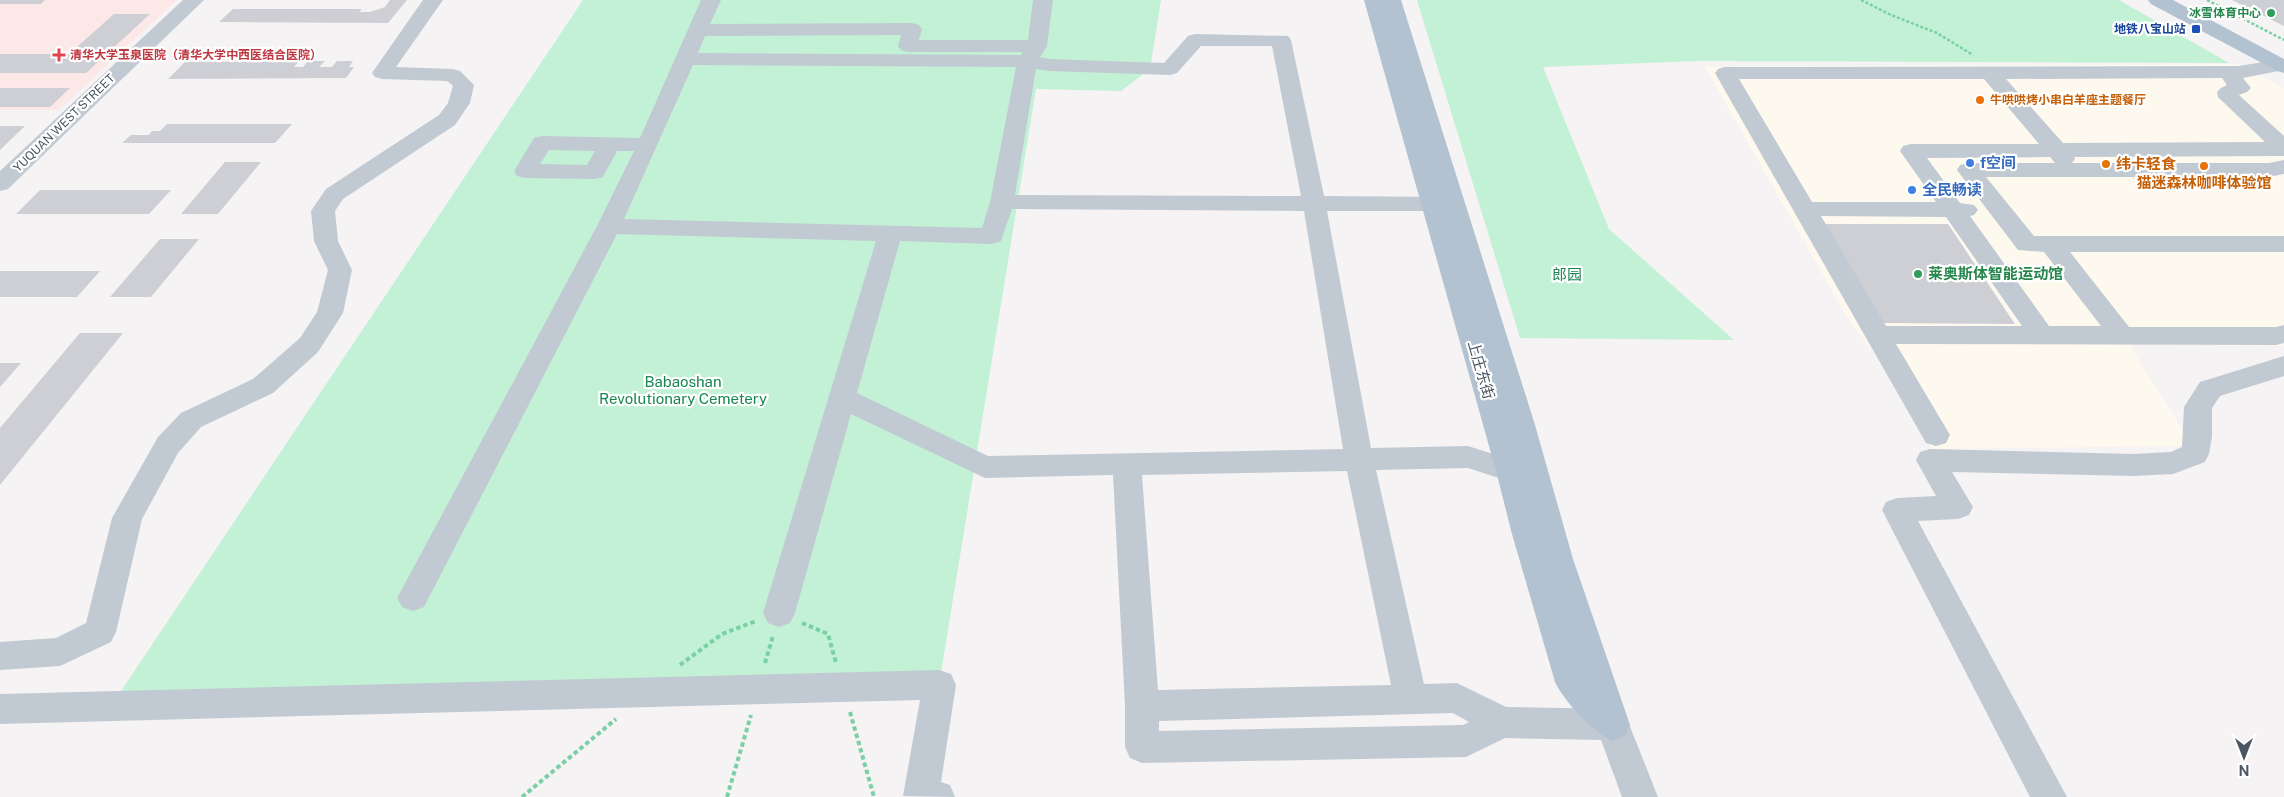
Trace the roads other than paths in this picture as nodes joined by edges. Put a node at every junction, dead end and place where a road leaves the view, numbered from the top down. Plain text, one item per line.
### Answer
1 (194, 0) edge
2 (433, 0) edge
3 (711, 0) edge
4 (1043, 0) edge
5 (1374, 0) edge
6 (1391, 0) edge
7 (2158, 0) edge
8 (2186, 0) edge
9 (698, 30) junction
10 (1032, 54) junction
11 (685, 59) junction
12 (2283, 61) edge
13 (1989, 72) junction
14 (2228, 72) junction
15 (610, 144) dead end
16 (648, 144) junction
17 (2284, 149) edge
18 (2056, 150) junction
19 (2284, 167) edge
20 (2073, 170) junction
21 (0, 184) edge
22 (1002, 202) junction
23 (1314, 202) junction
24 (1442, 204) junction
25 (1805, 210) junction
26 (1953, 210) junction
27 (2000, 210) junction
28 (609, 226) junction
29 (890, 233) junction
30 (2050, 243) junction
31 (2284, 244) edge
32 (1877, 334) junction
33 (2041, 334) junction
34 (2121, 334) junction
35 (2284, 334) edge
36 (2284, 366) edge
37 (842, 398) junction
38 (1936, 435) dead end
39 (1359, 460) junction
40 (1127, 463) junction
41 (1511, 471) junction
42 (413, 598) dead end
43 (779, 613) dead end
44 (0, 656) edge
45 (1411, 699) junction
46 (1142, 706) junction
47 (0, 709) edge
48 (1502, 722) junction
49 (1613, 725) junction
50 (937, 797) edge
51 (1640, 797) edge
52 (2049, 797) edge

1 - 21 street, YUQUAN WEST STREET
2 - 44 street
3 - 9 street
4 - 10 street
5 - 24 main road, 上庄东街
6 - 24 main road, 上庄东街
7 - 12 main road
8 - 12 main road
9 - 10 street
9 - 11 street
10 - 11 street
10 - 22 street
10 - 23 street
11 - 16 street
12 - 14 street
13 - 14 street
13 - 18 street
13 - 25 street
14 - 17 street
15 - 16 street
16 - 28 street
17 - 18 street
18 - 20 street
18 - 26 street
19 - 20 street
20 - 27 street
22 - 23 street
22 - 29 street
23 - 24 street
23 - 39 street
24 - 41 main road, 上庄东街
24 - 49 main road, 上庄东街
25 - 26 street
25 - 32 street
26 - 27 street
26 - 33 street
27 - 30 street
28 - 29 street
28 - 42 street
29 - 37 street
30 - 31 street
30 - 34 street
32 - 33 street
32 - 38 street
33 - 34 street
34 - 35 street
36 - 52 street
37 - 40 street
37 - 43 street
39 - 40 street
39 - 41 street
39 - 45 street
40 - 46 street
41 - 49 main road, 上庄东街
45 - 46 street
45 - 48 street
46 - 48 street
47 - 50 street
48 - 49 street
49 - 51 street, 上庄东街

